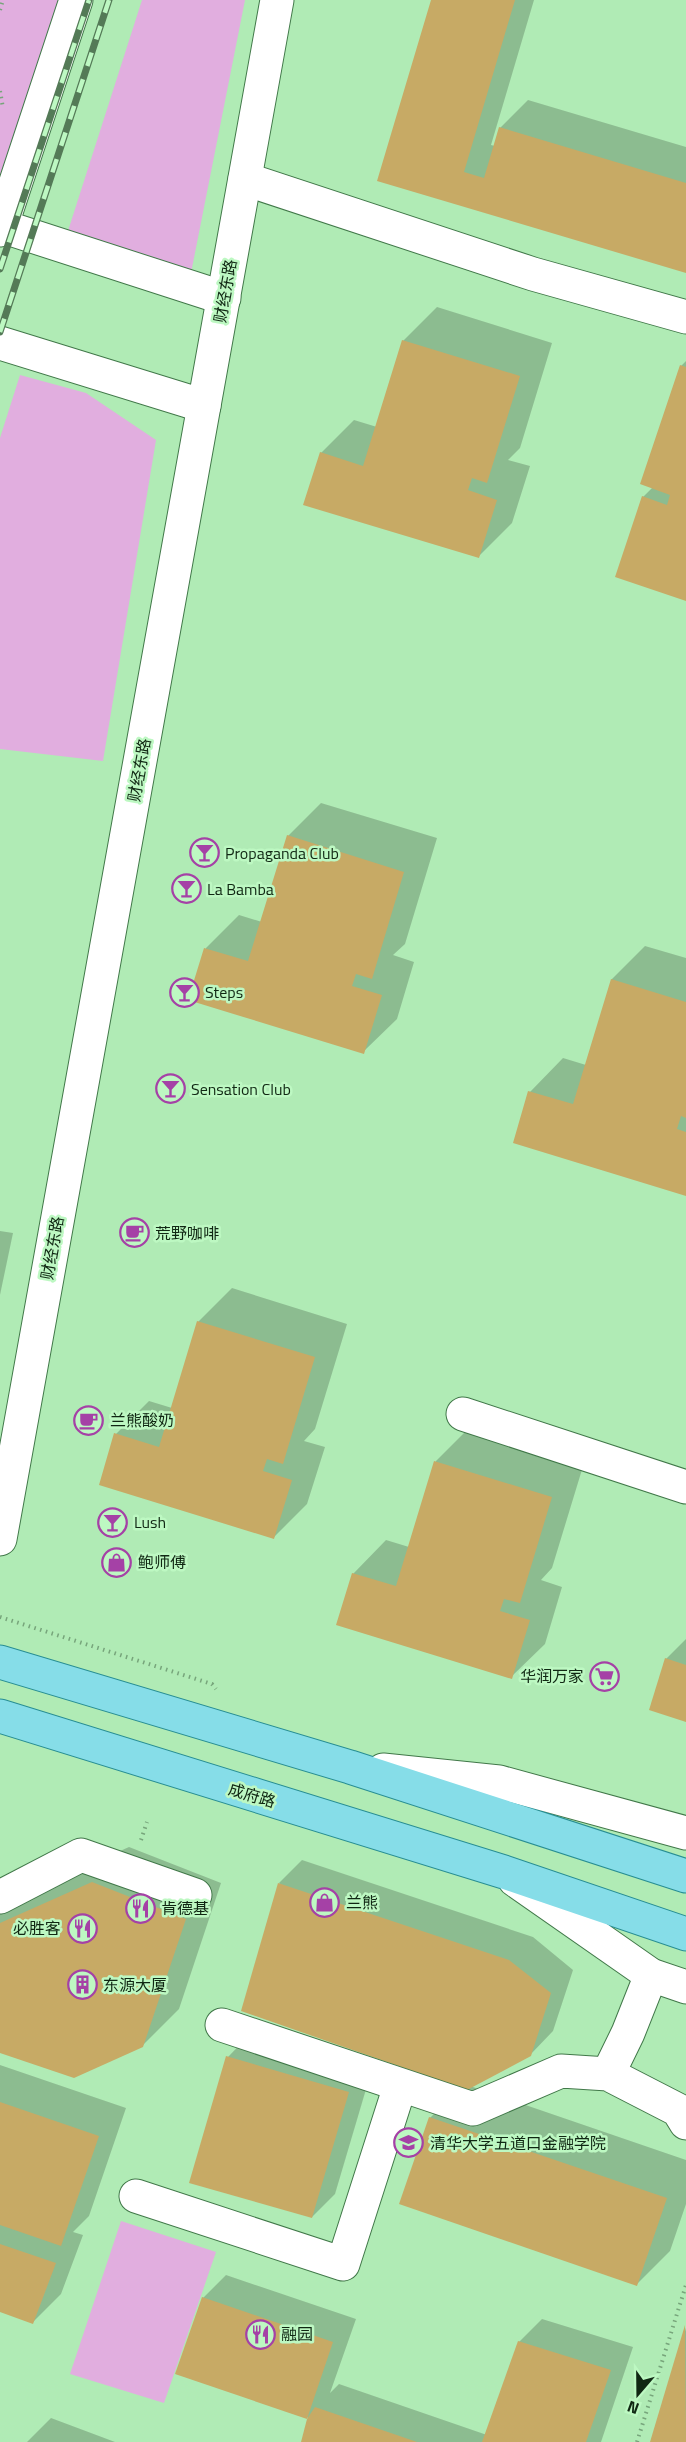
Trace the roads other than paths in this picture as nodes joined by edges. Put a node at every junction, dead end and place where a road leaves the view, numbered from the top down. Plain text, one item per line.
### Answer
1 (76, 0) edge
2 (277, 0) edge
3 (245, 179) junction
4 (1, 228) edge
5 (224, 298) junction
6 (686, 317) edge
7 (0, 343) edge
8 (204, 406) junction
9 (463, 1414) dead end
10 (686, 1487) edge
11 (0, 1539) edge
12 (0, 1662) edge
13 (0, 1716) edge
14 (350, 1767) junction
15 (686, 1833) edge
16 (504, 1872) junction
17 (686, 1876) edge
18 (195, 1895) dead end
19 (0, 1897) edge
20 (686, 1934) edge
21 (651, 1975) junction
22 (686, 1987) edge
23 (222, 2025) dead end
24 (608, 2074) junction
25 (400, 2086) junction
26 (686, 2123) edge
27 (136, 2196) dead end

1 - 4 street
2 - 3 street, 财经东路
3 - 5 street, 财经东路
3 - 6 street
4 - 5 street
5 - 8 street, 财经东路
7 - 8 street
8 - 11 street, 财经东路
9 - 10 street
12 - 14 main road
13 - 16 main road, 成府路
14 - 15 street
14 - 17 main road
16 - 20 main road, 成府路
16 - 21 street, 成府路
18 - 19 street
21 - 22 street, 成府路
21 - 24 street
23 - 25 street
24 - 25 street
24 - 26 street
25 - 27 street

